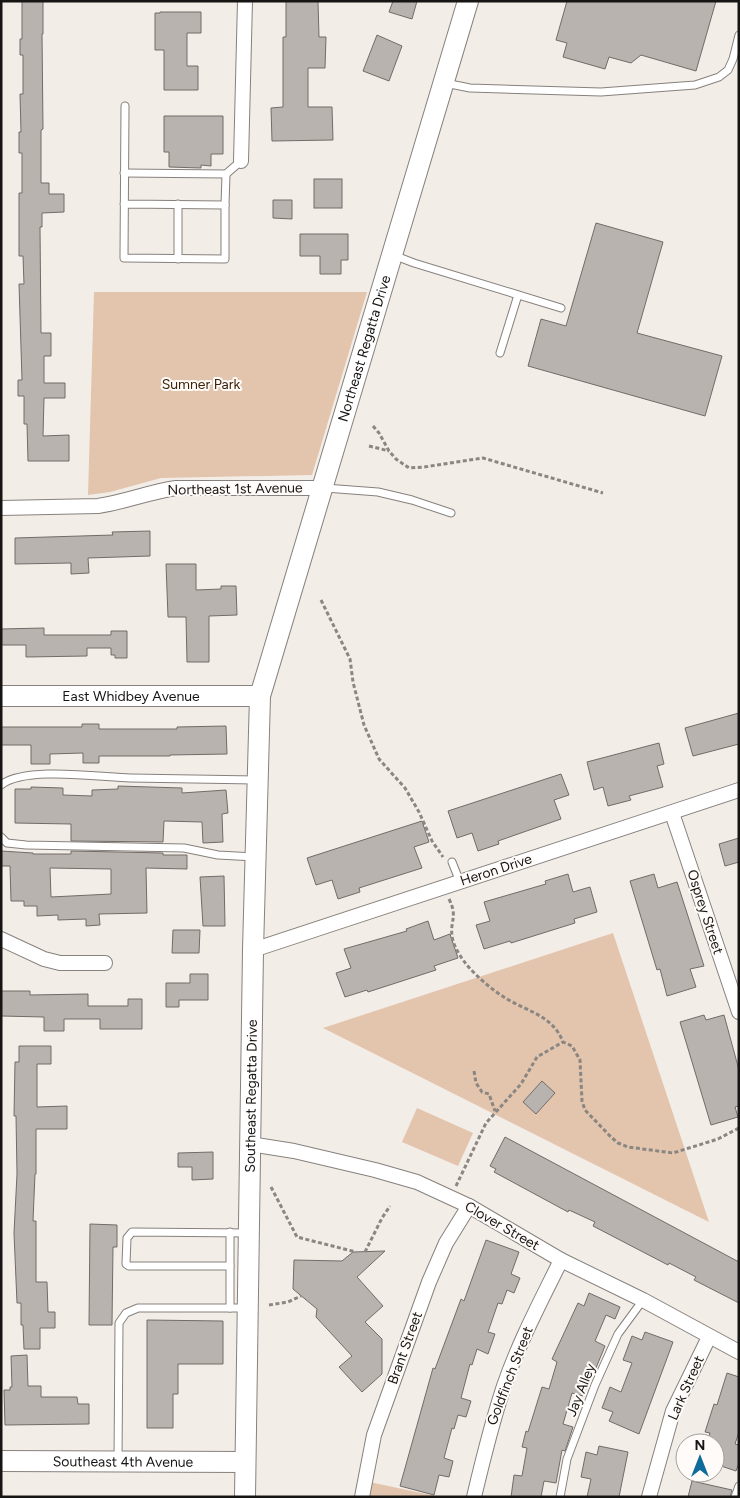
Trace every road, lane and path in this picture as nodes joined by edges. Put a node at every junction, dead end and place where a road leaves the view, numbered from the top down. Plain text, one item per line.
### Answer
1 (245, 1) edge
2 (468, 1) edge
3 (739, 35) edge
4 (444, 83) junction
5 (125, 106) dead end
6 (241, 161) joint
7 (124, 173) junction
8 (226, 174) junction
9 (124, 204) junction
10 (178, 204) junction
11 (225, 204) junction
12 (392, 255) junction
13 (178, 258) junction
14 (518, 295) junction
15 (561, 308) dead end
16 (500, 353) dead end
17 (373, 426) dead end
18 (369, 446) dead end
19 (389, 451) junction
20 (322, 488) junction
21 (603, 493) dead end
22 (1, 508) edge
23 (451, 513) dead end
24 (321, 600) dead end
25 (1, 696) edge
26 (260, 696) junction
27 (257, 780) junction
28 (1, 785) edge
29 (739, 790) edge
30 (672, 813) junction
31 (1, 837) edge
32 (255, 857) junction
33 (452, 862) joint
34 (460, 882) junction
35 (444, 888) junction
36 (1, 939) edge
37 (253, 950) junction
38 (105, 963) dead end
39 (739, 1012) edge
40 (563, 1042) junction
41 (474, 1071) dead end
42 (496, 1111) junction
43 (739, 1128) edge
44 (250, 1144) junction
45 (456, 1186) dead end
46 (271, 1187) dead end
47 (390, 1206) dead end
48 (469, 1206) junction
49 (239, 1232) junction
50 (356, 1252) dead end
51 (365, 1252) dead end
52 (561, 1260) junction
53 (230, 1266) junction
54 (301, 1296) dead end
55 (643, 1300) junction
56 (269, 1305) dead end
57 (238, 1308) junction
58 (709, 1337) junction
59 (739, 1352) edge
60 (1, 1461) edge
61 (118, 1462) junction
62 (246, 1462) junction
63 (739, 1486) edge
64 (245, 1497) edge
65 (362, 1497) edge
66 (474, 1497) edge
67 (560, 1497) edge
68 (649, 1497) edge
69 (734, 1497) edge

1 - 6 street
2 - 4 main road, Northeast Regatta Drive
3 - 4 lane
4 - 12 main road, Northeast Regatta Drive
5 - 7 lane
6 - 8 lane
7 - 8 lane
7 - 9 lane
8 - 11 lane
9 - 10 lane
9 - 13 lane
10 - 11 lane
10 - 13 lane
11 - 13 lane
12 - 14 lane
12 - 20 main road, Northeast Regatta Drive
14 - 15 lane
14 - 16 lane
17 - 19 path
18 - 19 path
19 - 21 path
20 - 22 street, Northeast 1st Avenue
20 - 23 lane
20 - 26 main road, Northeast Regatta Drive
24 - 33 path
25 - 26 main road, East Whidbey Avenue
26 - 27 main road, Southeast Regatta Drive
27 - 28 lane
27 - 32 main road, Southeast Regatta Drive
29 - 30 street, Heron Drive
30 - 34 street, Heron Drive
30 - 39 street, Osprey Street
31 - 32 lane
32 - 37 main road, Southeast Regatta Drive
33 - 34 lane
34 - 35 street, Heron Drive
35 - 37 street, Heron Drive
35 - 40 path
36 - 38 street
37 - 44 main road, Southeast Regatta Drive
40 - 42 path
40 - 43 path
41 - 42 path
42 - 45 path
44 - 48 street, Clover Street
44 - 49 main road, Southeast Regatta Drive
46 - 50 path
47 - 51 path
48 - 52 street, Clover Street
48 - 65 street, Brant Street
49 - 53 lane
49 - 53 lane
49 - 57 main road, Southeast Regatta Drive
52 - 55 street, Clover Street
52 - 66 street, Goldfinch Street
53 - 57 lane
54 - 56 path
55 - 58 street, Clover Street
55 - 67 lane, Jay Alley
57 - 61 lane
57 - 62 main road, Southeast Regatta Drive
58 - 59 street, Clover Street
58 - 68 street, Lark Street
60 - 61 main road, Southeast 4th Avenue
61 - 62 main road, Southeast 4th Avenue
62 - 64 main road, Southeast Regatta Drive
63 - 69 lane

